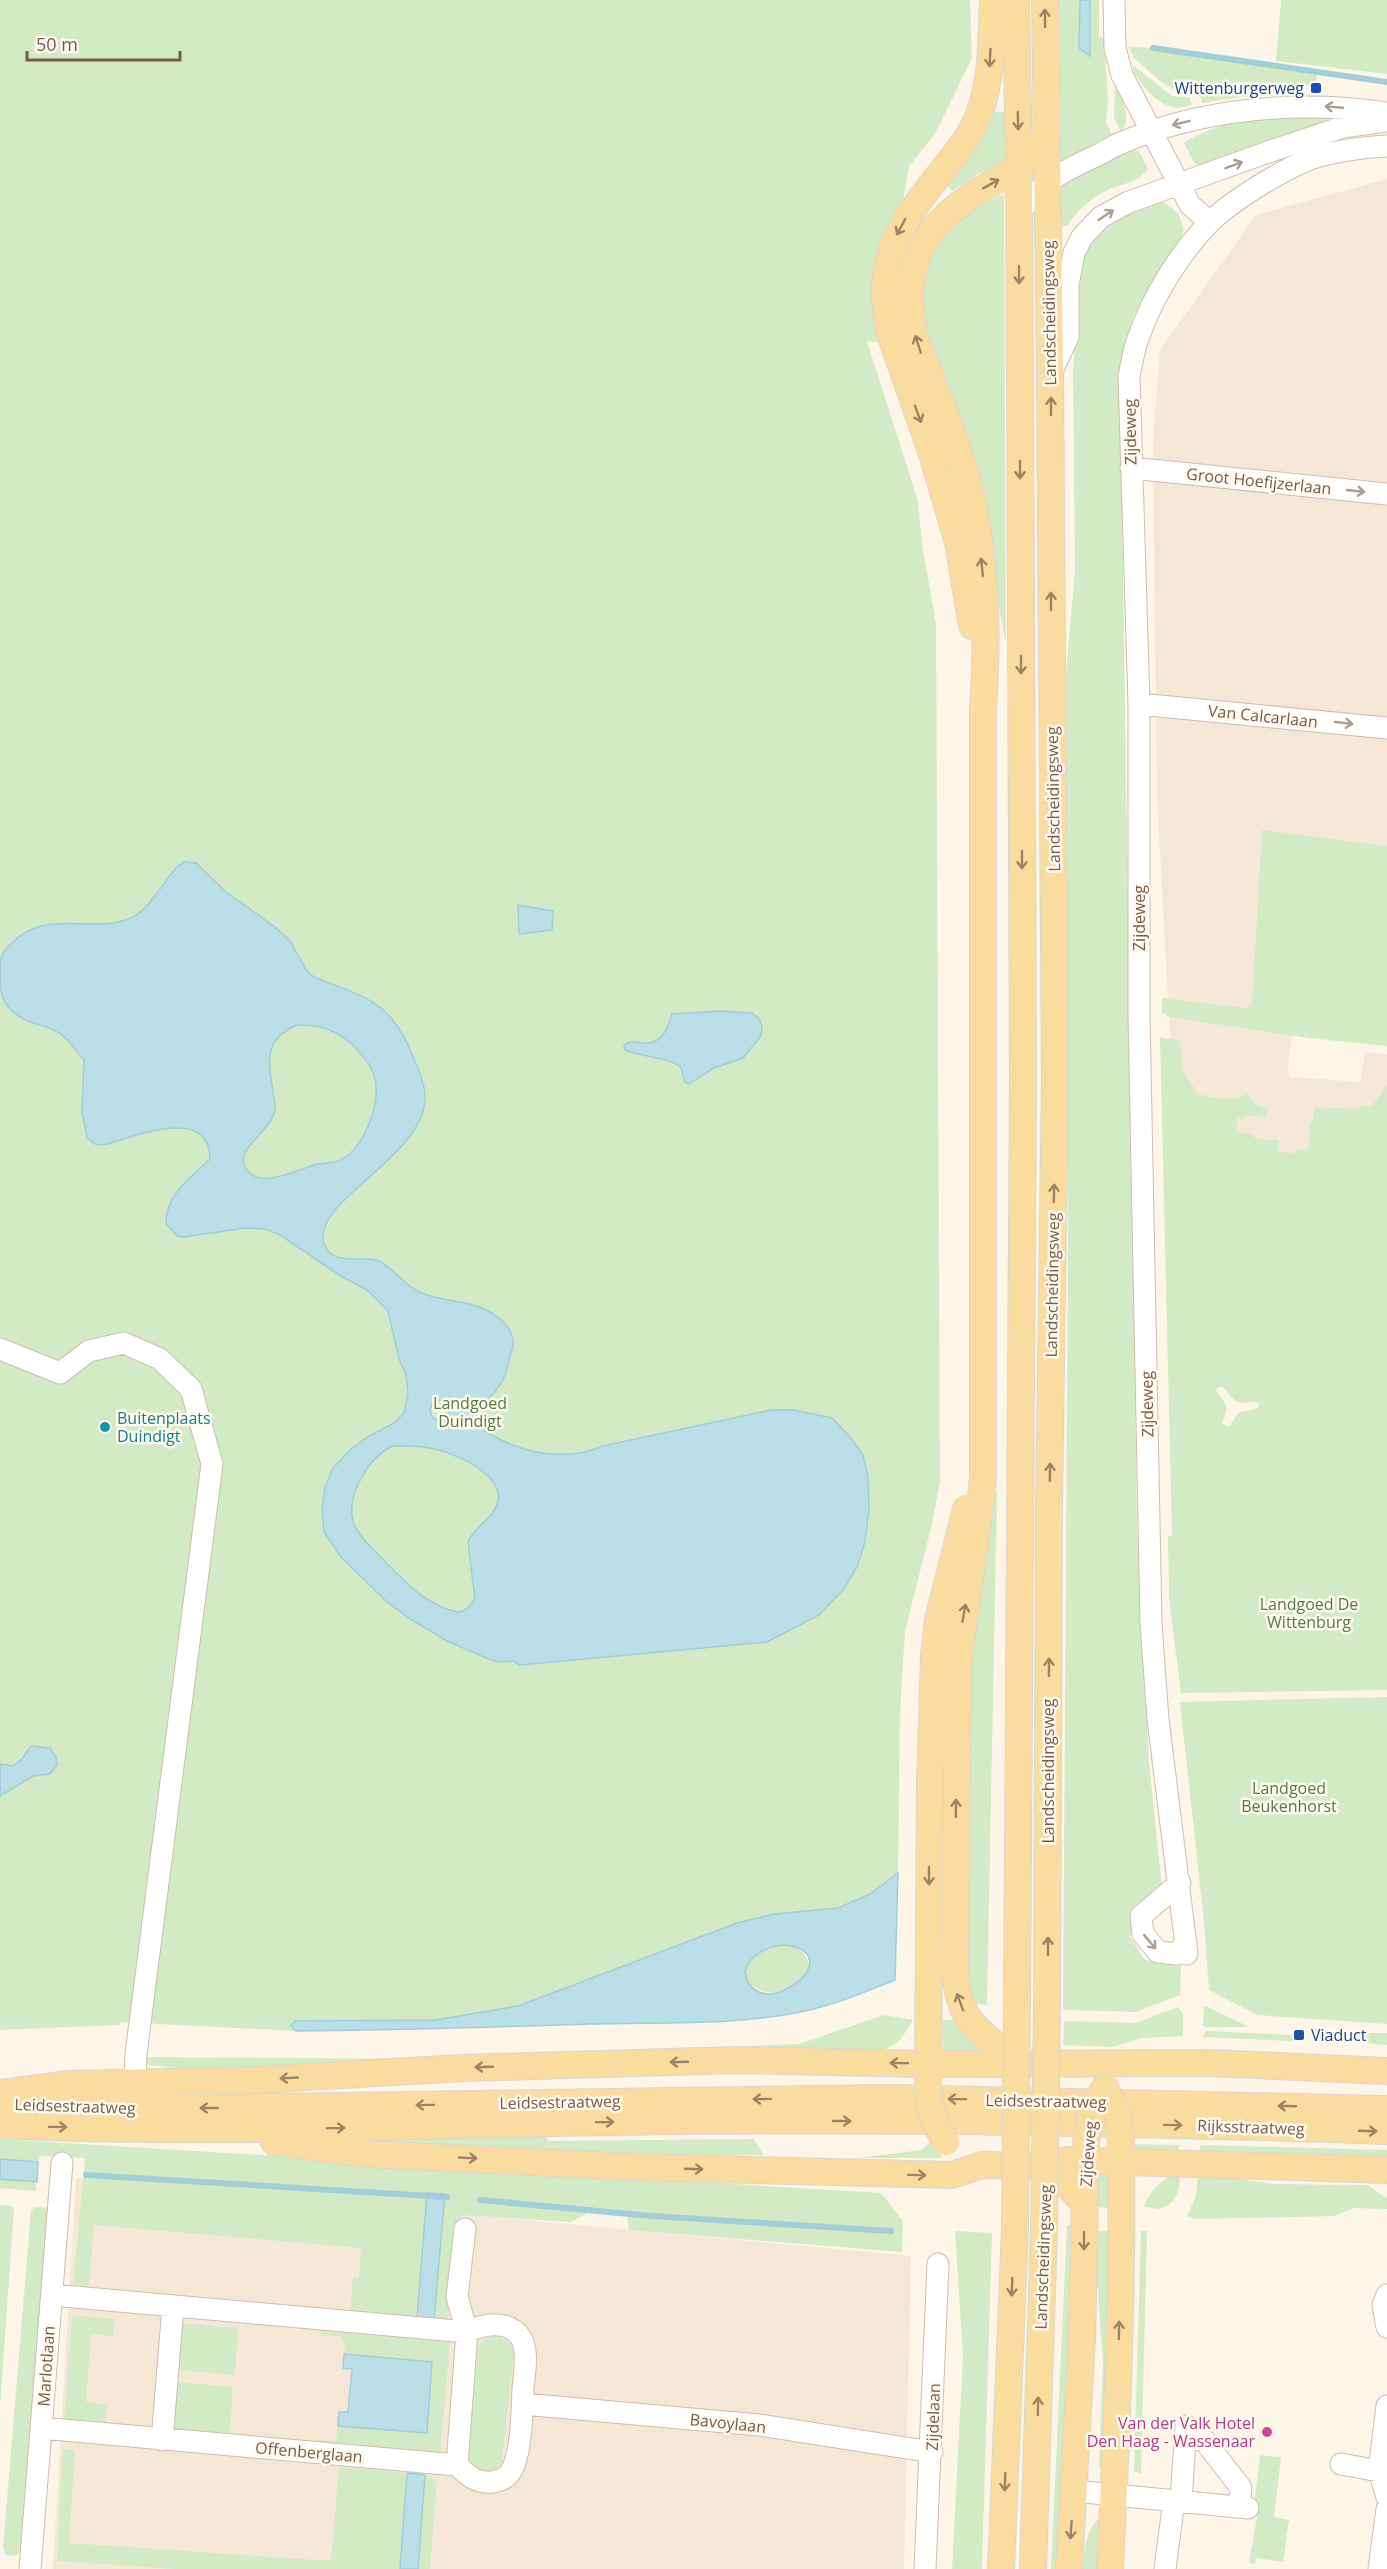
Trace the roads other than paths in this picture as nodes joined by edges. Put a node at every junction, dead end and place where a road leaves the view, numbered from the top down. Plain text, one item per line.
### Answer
1 (993, 0) edge
2 (1016, 0) edge
3 (1045, 0) edge
4 (1114, 0) edge
5 (1387, 113) edge
6 (1387, 121) edge
7 (1151, 132) junction
8 (1047, 139) junction
9 (1387, 146) edge
10 (1019, 168) junction
11 (1047, 182) junction
12 (1179, 185) junction
13 (1019, 216) junction
14 (1210, 222) junction
15 (1050, 374) junction
16 (1131, 468) junction
17 (1387, 494) edge
18 (1139, 704) junction
19 (983, 709) junction
20 (1387, 728) edge
21 (1, 1354) edge
22 (983, 1417) junction
23 (1180, 1883) junction
24 (1059, 2063) junction
25 (1139, 2063) junction
26 (1018, 2064) junction
27 (1387, 2070) edge
28 (928, 2072) junction
29 (135, 2081) junction
30 (0, 2093) edge
31 (0, 2103) edge
32 (1387, 2109) edge
33 (1113, 2112) junction
34 (546, 2113) junction
35 (0, 2125) edge
36 (173, 2130) junction
37 (1387, 2131) edge
38 (1086, 2152) junction
39 (62, 2163) dead end
40 (982, 2165) junction
41 (1042, 2166) junction
42 (1356, 2168) junction
43 (1387, 2170) edge
44 (1387, 2188) edge
45 (1084, 2205) junction
46 (465, 2229) dead end
47 (938, 2264) dead end
48 (52, 2295) junction
49 (1387, 2295) edge
50 (173, 2307) junction
51 (1386, 2325) edge
52 (467, 2332) junction
53 (523, 2404) junction
54 (1387, 2406) edge
55 (41, 2428) junction
56 (162, 2440) junction
57 (932, 2452) junction
58 (1341, 2464) dead end
59 (457, 2465) junction
60 (1378, 2471) junction
61 (1074, 2491) junction
62 (1114, 2495) junction
63 (1387, 2497) edge
64 (1177, 2500) junction
65 (1387, 2509) edge
66 (30, 2569) edge
67 (925, 2569) edge
68 (1001, 2569) edge
69 (1033, 2569) edge
70 (1069, 2569) edge
71 (1110, 2569) edge
72 (1165, 2569) edge
73 (1379, 2569) edge

1 -> 19 main road
2 -> 10 main road, Landscheidingsweg
8 -> 3 main road, Landscheidingsweg
4 - 7 street
5 -> 7 street
12 -> 6 street
7 - 11 street
7 - 12 street
8 - 10 main road
8 - 11 main road, Landscheidingsweg
9 - 14 street
10 - 13 main road, Landscheidingsweg
19 -> 10 main road
11 - 13 street
11 - 15 main road, Landscheidingsweg
12 - 14 street
15 -> 12 street
13 -> 68 main road, Landscheidingsweg, bridge
14 - 16 street, Zijdeweg
69 -> 15 main road, Landscheidingsweg, bridge
16 -> 17 street, Groot Hoefijzerlaan
16 - 18 street, Zijdeweg
18 -> 20 street, Van Calcarlaan
18 - 23 street, Zijdeweg
19 - 22 main road
21 - 29 street
26 -> 22 main road
22 -> 28 main road
23 -> 23 street, Zijdeweg
24 - 25 main road
24 - 26 main road
24 - 33 main road
25 - 27 main road
25 - 33 main road
26 - 28 main road
28 -> 29 main road
28 - 40 main road, bridge
29 - 30 main road
34 -> 31 main road, Leidsestraatweg
32 -> 33 main road, Rijksstraatweg
33 - 34 main road, Leidsestraatweg
33 -> 37 main road, Rijksstraatweg
33 - 38 main road
33 - 38 main road, Zijdeweg, bridge
33 - 42 main road
62 -> 33 main road, Zijdeweg
36 -> 34 main road, Leidsestraatweg
35 -> 36 main road, Leidsestraatweg
36 -> 40 main road
38 - 41 main road
38 - 45 main road, Zijdeweg
39 - 48 street, Marlotlaan
40 - 41 main road
41 - 45 main road
42 - 43 main road
42 - 44 main road
45 -> 61 main road, Zijdeweg
46 - 52 street
47 - 57 street, Zijdelaan
48 - 50 street, Offenberglaan
48 - 55 street, Marlotlaan
49 - 51 street
50 - 52 street, Offenberglaan
50 - 56 street
52 - 53 street, Offenberglaan
52 - 59 street
53 - 57 street, Bavoylaan
53 - 59 street, Offenberglaan
54 - 60 street
55 - 56 street, Offenberglaan
55 - 66 street, Marlotlaan
56 - 59 street, Offenberglaan
57 - 67 street, Zijdelaan
58 - 60 street
60 - 63 street
61 - 62 street
61 -> 70 main road, Zijdeweg
62 - 64 street
62 - 71 main road, Zijdeweg
64 - 64 street
64 - 72 street
65 - 73 street

